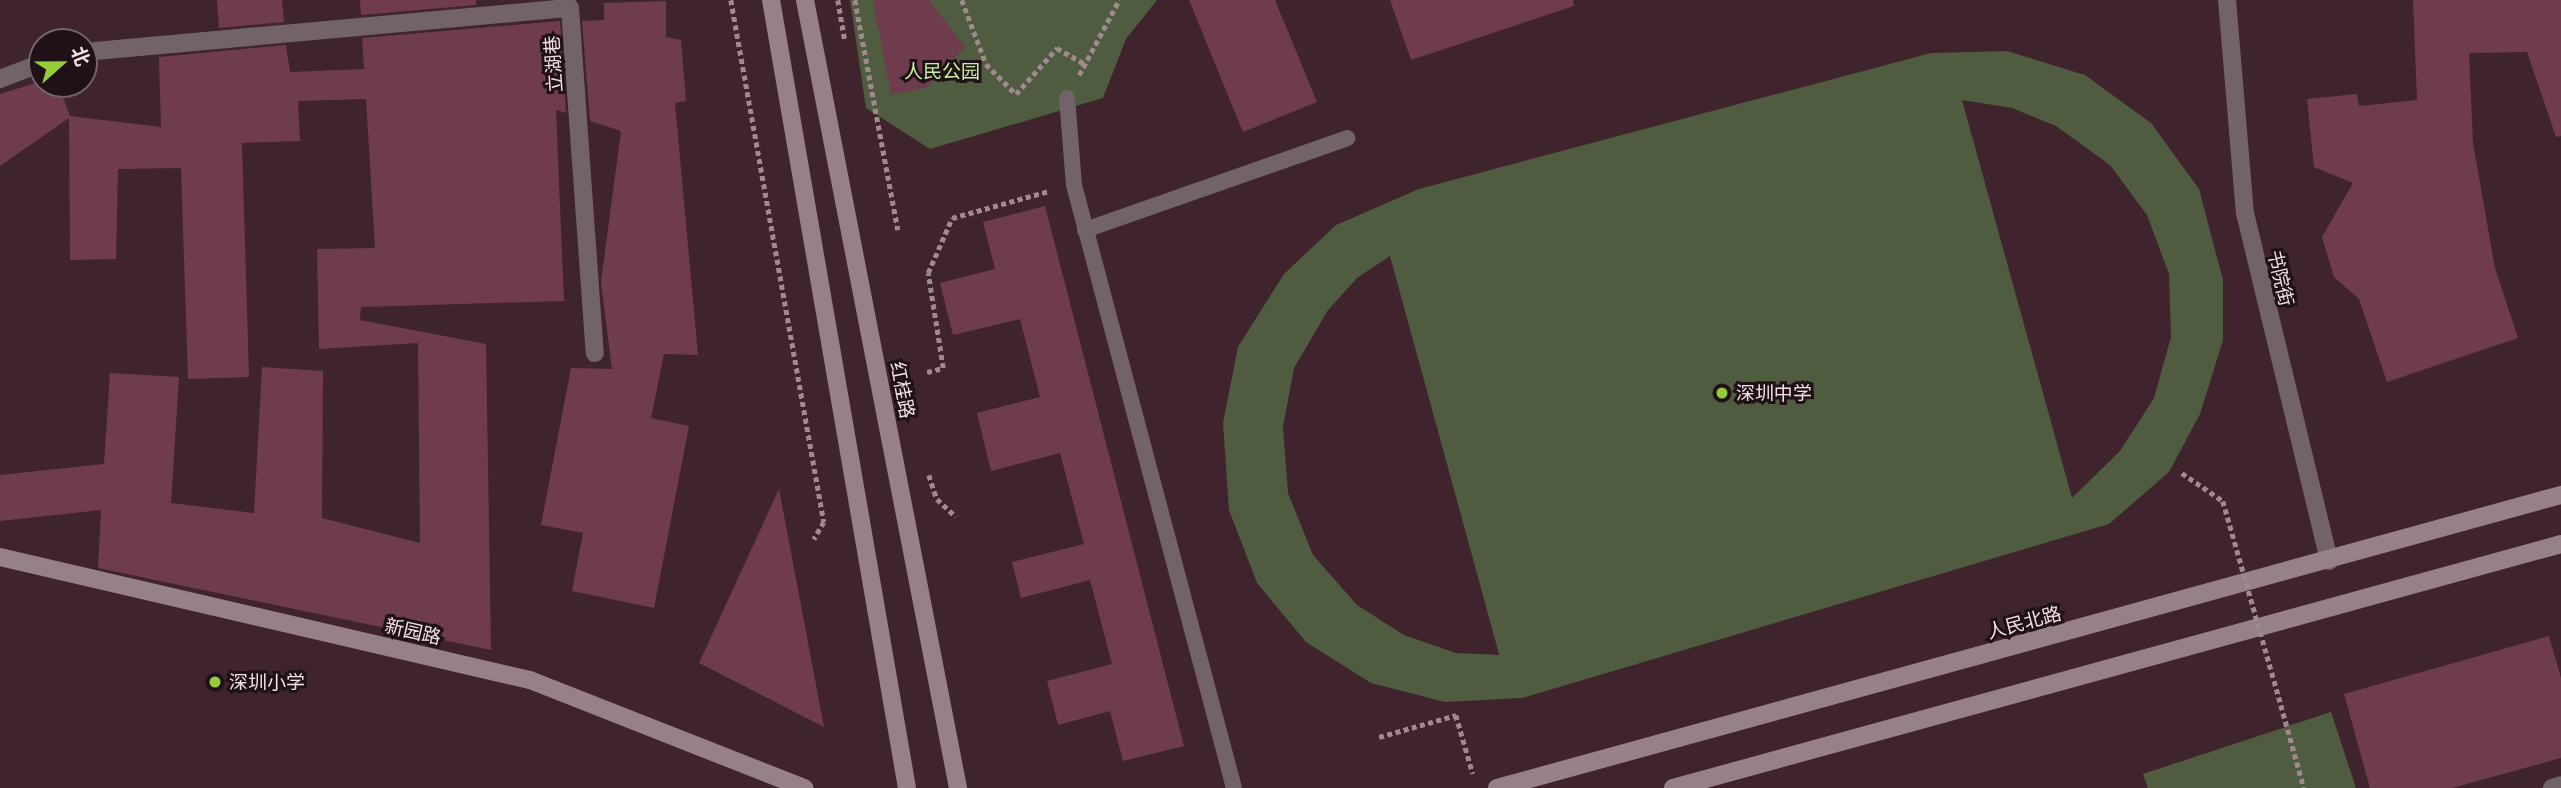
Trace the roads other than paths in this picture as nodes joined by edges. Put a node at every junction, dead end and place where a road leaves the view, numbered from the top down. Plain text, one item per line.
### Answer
1 (2227, 0) edge
2 (805, 1) edge
3 (771, 4) edge
4 (98, 51) edge
5 (28, 68) edge
6 (0, 79) edge
7 (1067, 98) road end
8 (1347, 138) dead end
9 (1085, 230) junction
10 (595, 353) dead end
11 (2561, 495) edge
12 (2561, 544) edge
13 (0, 557) edge
14 (2329, 561) junction
15 (2561, 785) edge
16 (804, 788) edge
17 (907, 788) edge
18 (958, 788) edge
19 (1234, 788) edge
20 (1497, 788) edge
21 (1673, 788) edge
22 (2552, 788) edge

1 - 14 street, 书院街
2 - 18 main road, 红桂路
3 - 17 main road
4 - 10 street, 立湖巷
5 - 6 street
7 - 9 lane
8 - 9 lane
9 - 19 lane
11 - 14 main road, 人民北路
12 - 21 main road
13 - 16 main road, 新园路
14 - 20 main road, 人民北路
15 - 22 street

